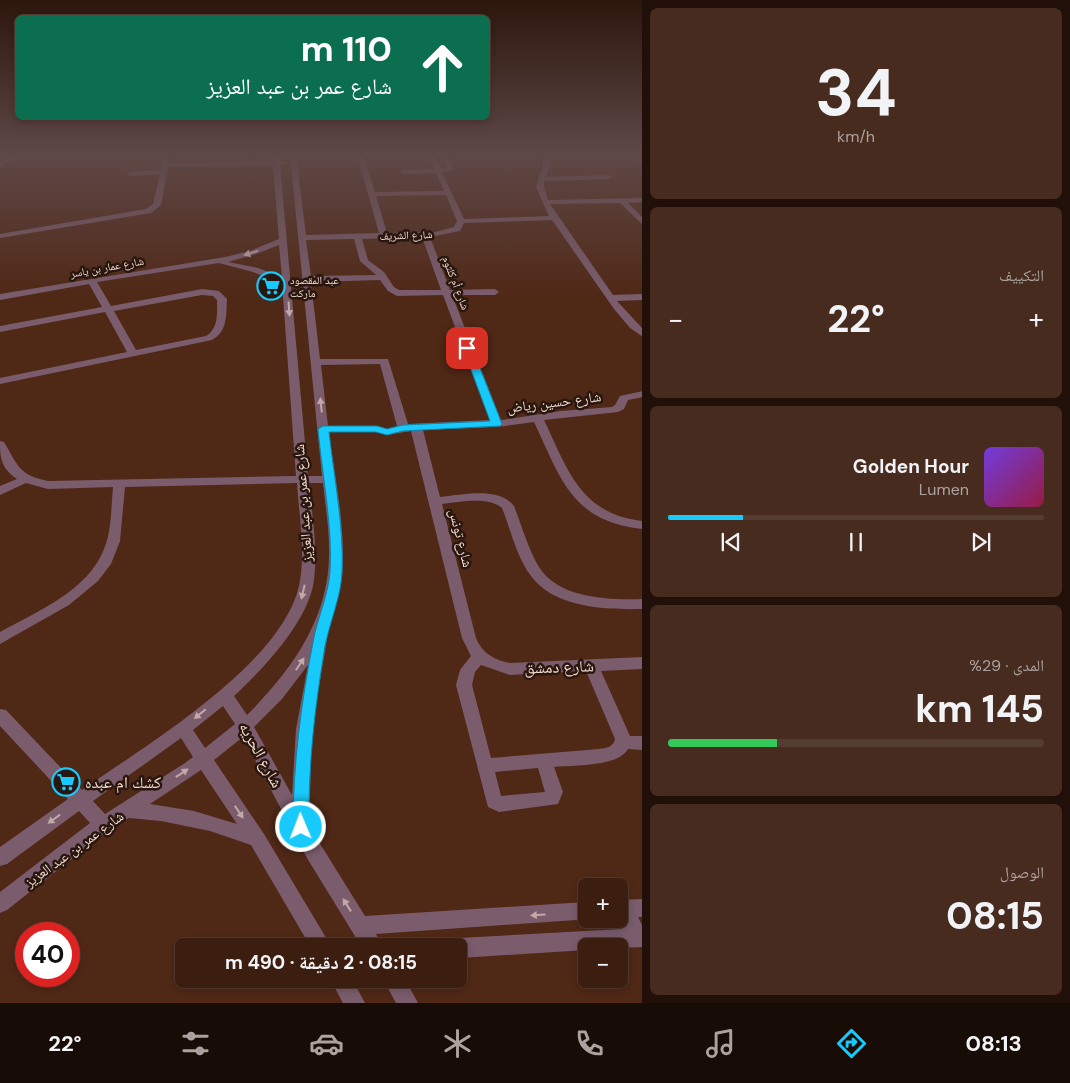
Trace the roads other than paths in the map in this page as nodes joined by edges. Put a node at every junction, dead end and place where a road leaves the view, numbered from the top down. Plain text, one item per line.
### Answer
1 (158, 202) edge
2 (280, 202) edge
3 (298, 202) edge
4 (373, 202) edge
5 (452, 202) edge
6 (546, 202) joint
7 (553, 202) edge
8 (624, 202) edge
9 (556, 218) junction
10 (461, 221) junction
11 (642, 223) edge
12 (0, 225) edge
13 (424, 235) junction
14 (2, 236) edge
15 (384, 236) junction
16 (357, 237) junction
17 (302, 238) junction
18 (283, 240) junction
19 (218, 262) junction
20 (384, 277) junction
21 (307, 279) junction
22 (92, 281) junction
23 (287, 282) junction
24 (495, 292) dead end
25 (446, 294) junction
26 (0, 297) edge
27 (642, 297) edge
28 (611, 298) junction
29 (108, 309) junction
30 (0, 329) edge
31 (642, 334) edge
32 (133, 353) junction
33 (316, 362) junction
34 (0, 380) edge
35 (642, 394) edge
36 (538, 419) junction
37 (496, 424) junction
38 (406, 427) junction
39 (323, 429) junction
40 (0, 444) edge
41 (26, 479) junction
42 (329, 479) junction
43 (302, 480) junction
44 (119, 484) junction
45 (0, 491) edge
46 (434, 501) junction
47 (642, 527) edge
48 (642, 604) edge
49 (323, 623) junction
50 (0, 639) edge
51 (479, 656) junction
52 (642, 663) edge
53 (591, 666) junction
54 (224, 694) junction
55 (0, 715) edge
56 (246, 727) junction
57 (183, 728) junction
58 (624, 742) junction
59 (642, 743) edge
60 (203, 759) junction
61 (544, 761) junction
62 (485, 766) junction
63 (81, 800) junction
64 (127, 810) junction
65 (103, 824) junction
66 (301, 827) junction
67 (258, 841) junction
68 (0, 858) edge
69 (0, 904) edge
70 (629, 909) edge
71 (578, 912) edge
72 (360, 926) junction
73 (639, 937) edge
74 (316, 938) edge
75 (367, 938) edge
76 (467, 948) edge
77 (346, 988) edge
78 (399, 988) edge
79 (355, 1003) edge
80 (408, 1003) edge

1 - 14 street
2 - 18 street, شارع عمر بن عبد العزيز
3 - 17 street, شارع عمر بن عبد العزيز
4 - 15 street
5 - 10 street
6 - 7 street
6 - 9 street
8 - 11 street
9 - 10 street
9 - 28 street
10 - 13 street, شارع الشريف
12 - 14 street
13 - 15 street, شارع الشريف
13 - 25 street, شارع أم كلثوم
15 - 16 street, شارع الشريف
16 - 17 street, شارع الشريف
16 - 20 street
17 - 21 street, شارع عمر بن عبد العزيز
18 -> 19 street, شارع عمار بن ياسر
18 - 23 street, شارع عمر بن عبد العزيز
19 - 22 street, شارع عمار بن ياسر
19 - 23 street, شارع عمار بن ياسر
20 - 21 street
20 - 25 street
21 - 33 street, شارع عمر بن عبد العزيز
22 - 26 street, شارع عمار بن ياسر
22 - 29 street
23 -> 43 street, شارع عمر بن عبد العزيز
24 - 25 street
25 - 37 street, شارع أم كلثوم
27 - 28 street
28 - 31 street
29 - 30 street
29 - 32 street
29 - 32 street
32 - 34 street
33 - 38 street, شارع تونس
39 -> 33 street, شارع عمر بن عبد العزيز
35 - 36 street, شارع حسين رياض
36 - 37 street, شارع حسين رياض
36 - 47 street
37 - 38 street, شارع حسين رياض
38 - 39 street, شارع حسين رياض
38 - 46 street, شارع تونس
39 - 42 street, شارع عمر بن عبد العزيز
40 - 41 street
41 - 44 street
41 - 45 street
42 - 43 street
42 - 49 street, شارع عمر بن عبد العزيز
43 - 44 street
43 -> 54 street, شارع عمر بن عبد العزيز
44 - 50 street
46 - 48 street
46 - 51 street, شارع تونس
56 -> 49 street, شارع عمر بن عبد العزيز
49 - 66 street
51 - 53 street, شارع دمشق
51 - 62 street
52 - 53 street, شارع دمشق
53 - 58 street
54 - 56 street, شارع الحريه
54 -> 57 street, شارع عمر بن عبد العزيز
55 - 63 street
56 - 60 street, شارع عمر بن عبد العزيز
56 - 66 street, شارع الحريه
57 - 60 street
57 - 63 street, شارع عمر بن عبد العزيز
58 - 59 street
58 - 61 street
64 -> 60 street, شارع عمر بن عبد العزيز
60 -> 67 street
61 - 62 street
61 - 62 street
63 - 65 street
63 -> 68 street, شارع عمر بن عبد العزيز
64 - 65 street, شارع عمر بن عبد العزيز
64 - 67 street
65 - 69 street, شارع عمر بن عبد العزيز
72 -> 66 street, شارع الحريه
67 - 74 street
70 - 73 street
71 -> 72 street
72 - 75 street, شارع الحريه
73 - 76 street
77 - 79 street
78 - 80 street

